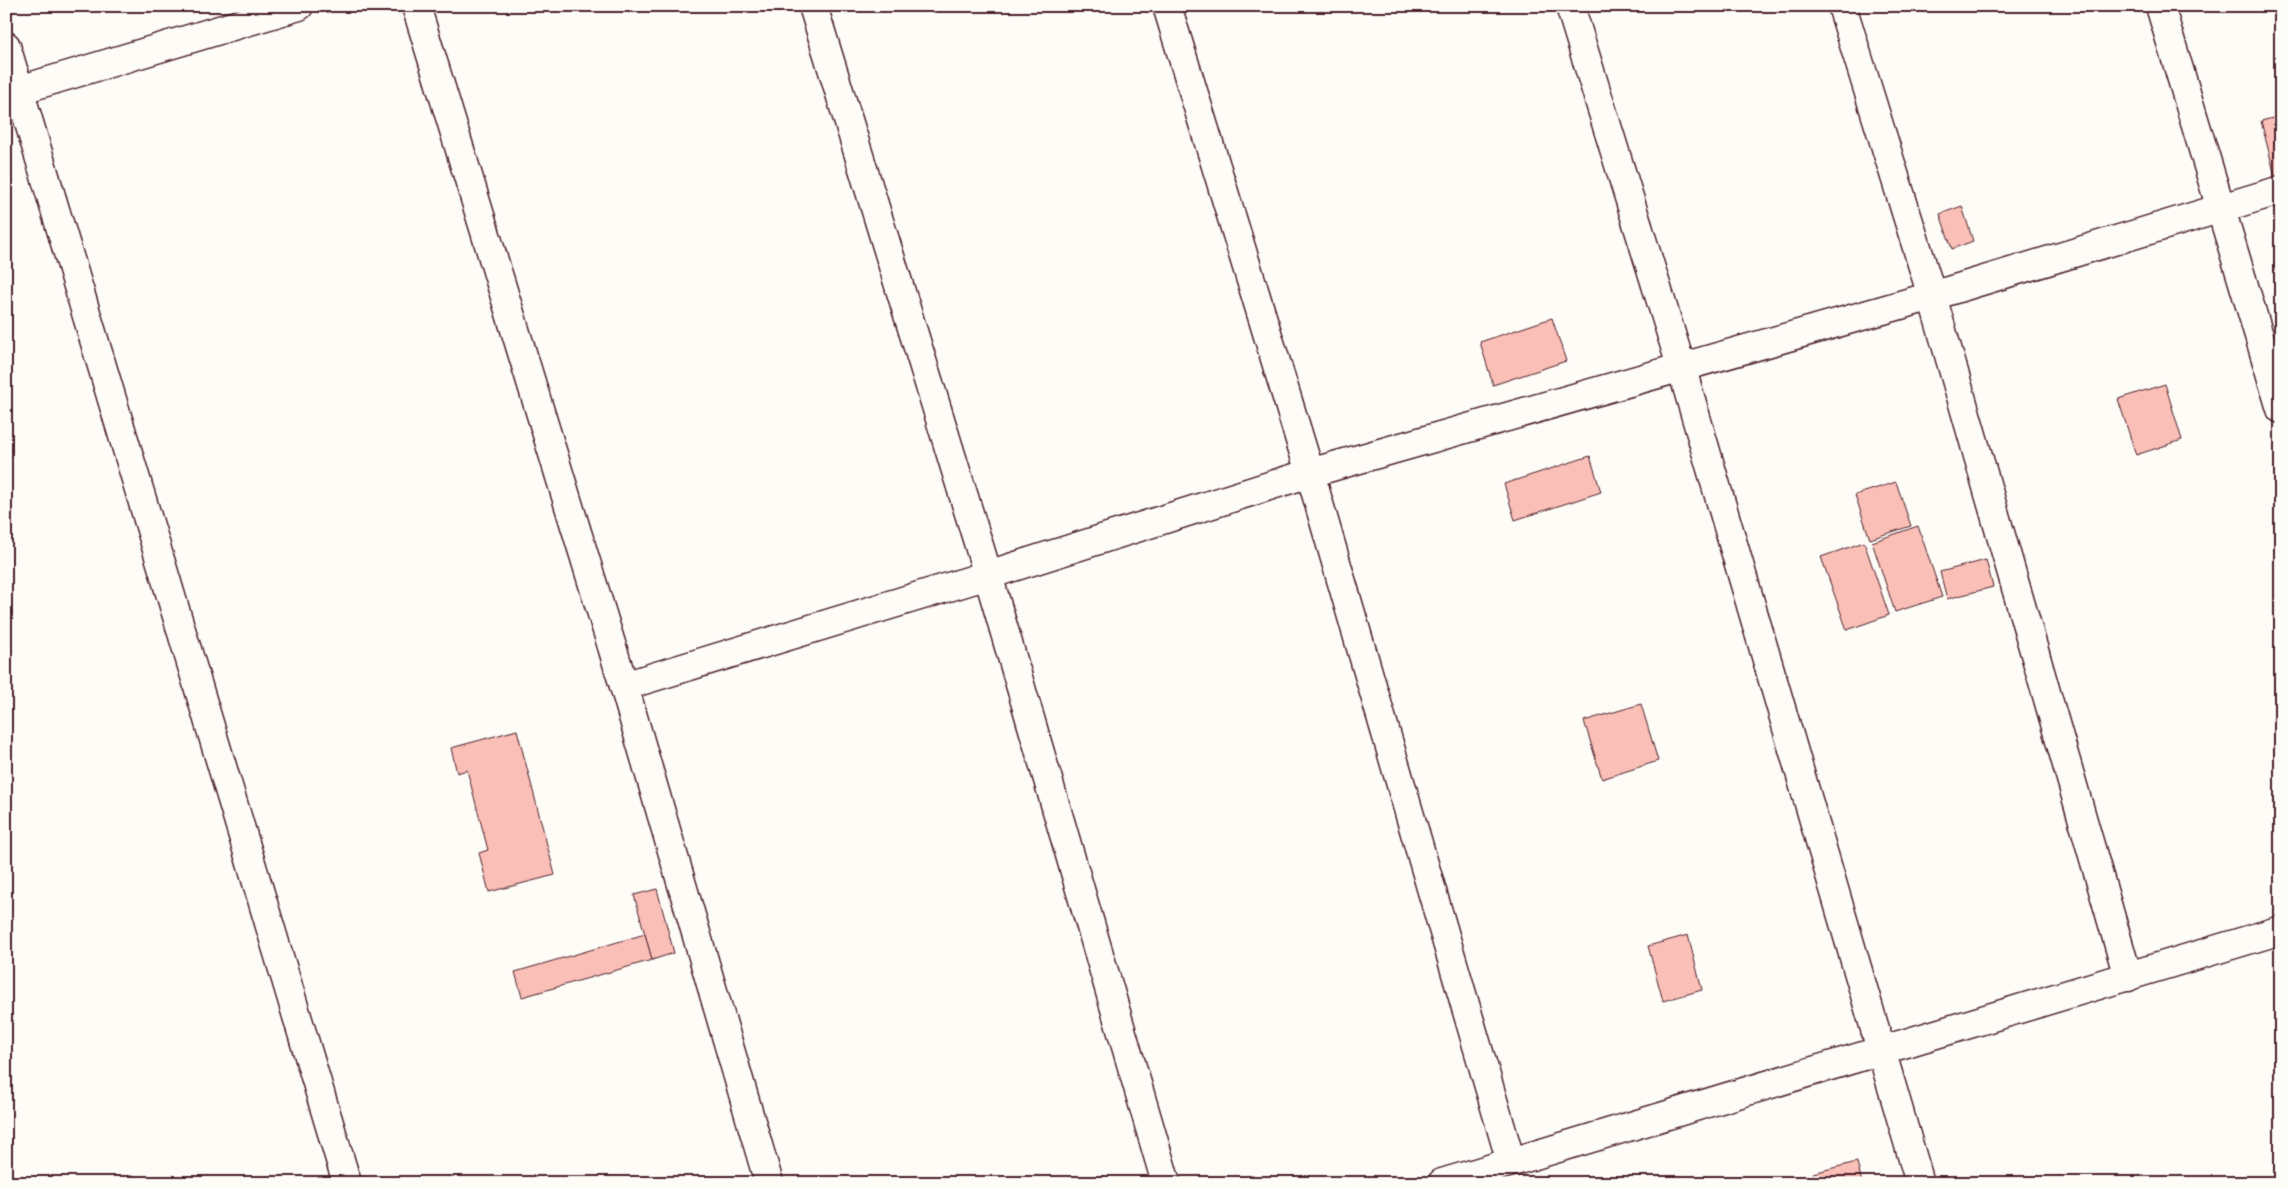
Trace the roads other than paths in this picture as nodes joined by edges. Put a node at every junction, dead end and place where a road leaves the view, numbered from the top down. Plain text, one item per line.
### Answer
1 (299, 6) edge
2 (416, 6) edge
3 (814, 6) edge
4 (1167, 6) edge
5 (1570, 6) edge
6 (1842, 6) edge
7 (2160, 6) edge
8 (6, 46) edge
9 (13, 92) edge
10 (2281, 190) edge
11 (2219, 209) junction
12 (1932, 296) junction
13 (1681, 366) junction
14 (2281, 409) edge
15 (1310, 473) junction
16 (988, 575) junction
17 (624, 686) junction
18 (2281, 930) edge
19 (2128, 976) junction
20 (1881, 1050) junction
21 (1511, 1162) junction
22 (347, 1183) edge
23 (769, 1183) edge
24 (1166, 1183) edge
25 (1442, 1183) edge
26 (1920, 1183) edge

1 - 9 street
2 - 17 street
3 - 16 street
4 - 15 street
5 - 13 street
6 - 12 street
7 - 11 street
8 - 9 street
9 - 22 street
10 - 11 street
11 - 12 street
11 - 14 street
12 - 13 street
12 - 19 street
13 - 15 street
13 - 20 street
15 - 16 street
15 - 21 street
16 - 17 street
16 - 24 street
17 - 23 street
18 - 19 street
19 - 20 street
20 - 21 street
20 - 26 street
21 - 25 street

